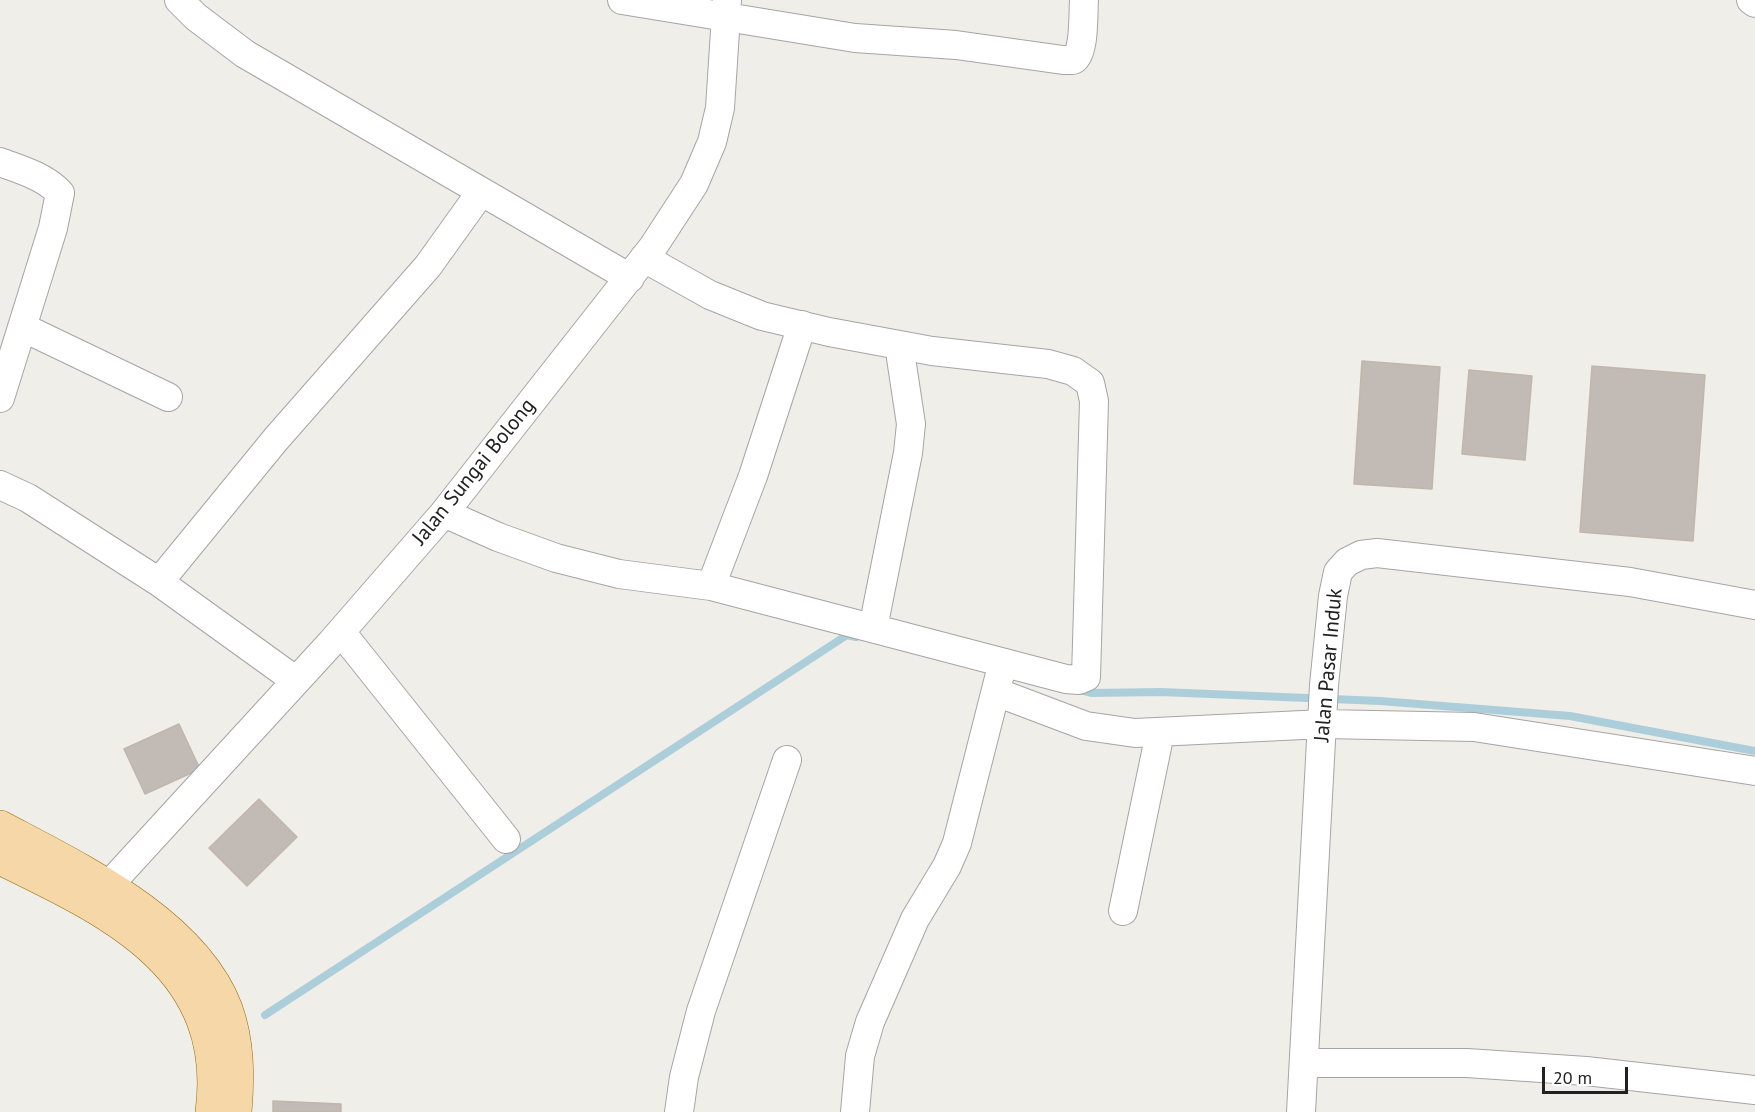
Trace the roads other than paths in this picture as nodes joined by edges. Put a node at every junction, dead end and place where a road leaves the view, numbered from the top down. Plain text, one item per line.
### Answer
1 (179, 0) edge
2 (622, 0) edge
3 (1084, 0) edge
4 (1751, 0) edge
5 (1755, 3) edge
6 (726, 9) edge
7 (0, 162) edge
8 (481, 192) junction
9 (637, 268) junction
10 (802, 325) junction
11 (22, 327) junction
12 (899, 345) junction
13 (168, 397) dead end
14 (0, 398) edge
15 (0, 485) edge
16 (444, 513) junction
17 (159, 582) junction
18 (711, 586) junction
19 (1755, 605) edge
20 (873, 628) junction
21 (341, 632) junction
22 (1000, 674) junction
23 (295, 680) junction
24 (1324, 707) junction
25 (1160, 733) junction
26 (787, 760) dead end
27 (1755, 771) edge
28 (0, 827) edge
29 (506, 839) dead end
30 (0, 858) edge
31 (109, 885) junction
32 (1123, 911) dead end
33 (1304, 1063) junction
34 (1755, 1090) edge
35 (212, 1112) edge
36 (235, 1112) edge
37 (679, 1112) edge
38 (855, 1112) edge
39 (1301, 1112) edge

1 - 8 street
2 - 6 street
3 - 6 street
4 - 5 street
6 - 9 street, Jalan Sungai Bolong
7 - 11 street
8 - 9 street
8 - 17 street
9 - 10 street
9 - 16 street, Jalan Sungai Bolong
10 - 12 street
10 - 18 street
11 - 13 street
11 - 14 street
12 - 20 street
12 - 22 street
15 - 17 street
16 - 18 street
16 - 21 street, Jalan Sungai Bolong
17 - 23 street
18 - 20 street
19 - 24 street, Jalan Pasar Induk
20 - 22 street
21 - 23 street, Jalan Sungai Bolong
21 - 29 street
22 - 25 street
22 - 38 street
23 - 31 street, Jalan Sungai Bolong
24 - 25 street
24 - 27 street
24 - 33 street, Jalan Pasar Induk
25 - 32 street
26 - 37 street
28 - 31 main road
30 - 35 main road
31 - 36 main road
33 - 34 street
33 - 39 street, Jalan Pasar Induk

